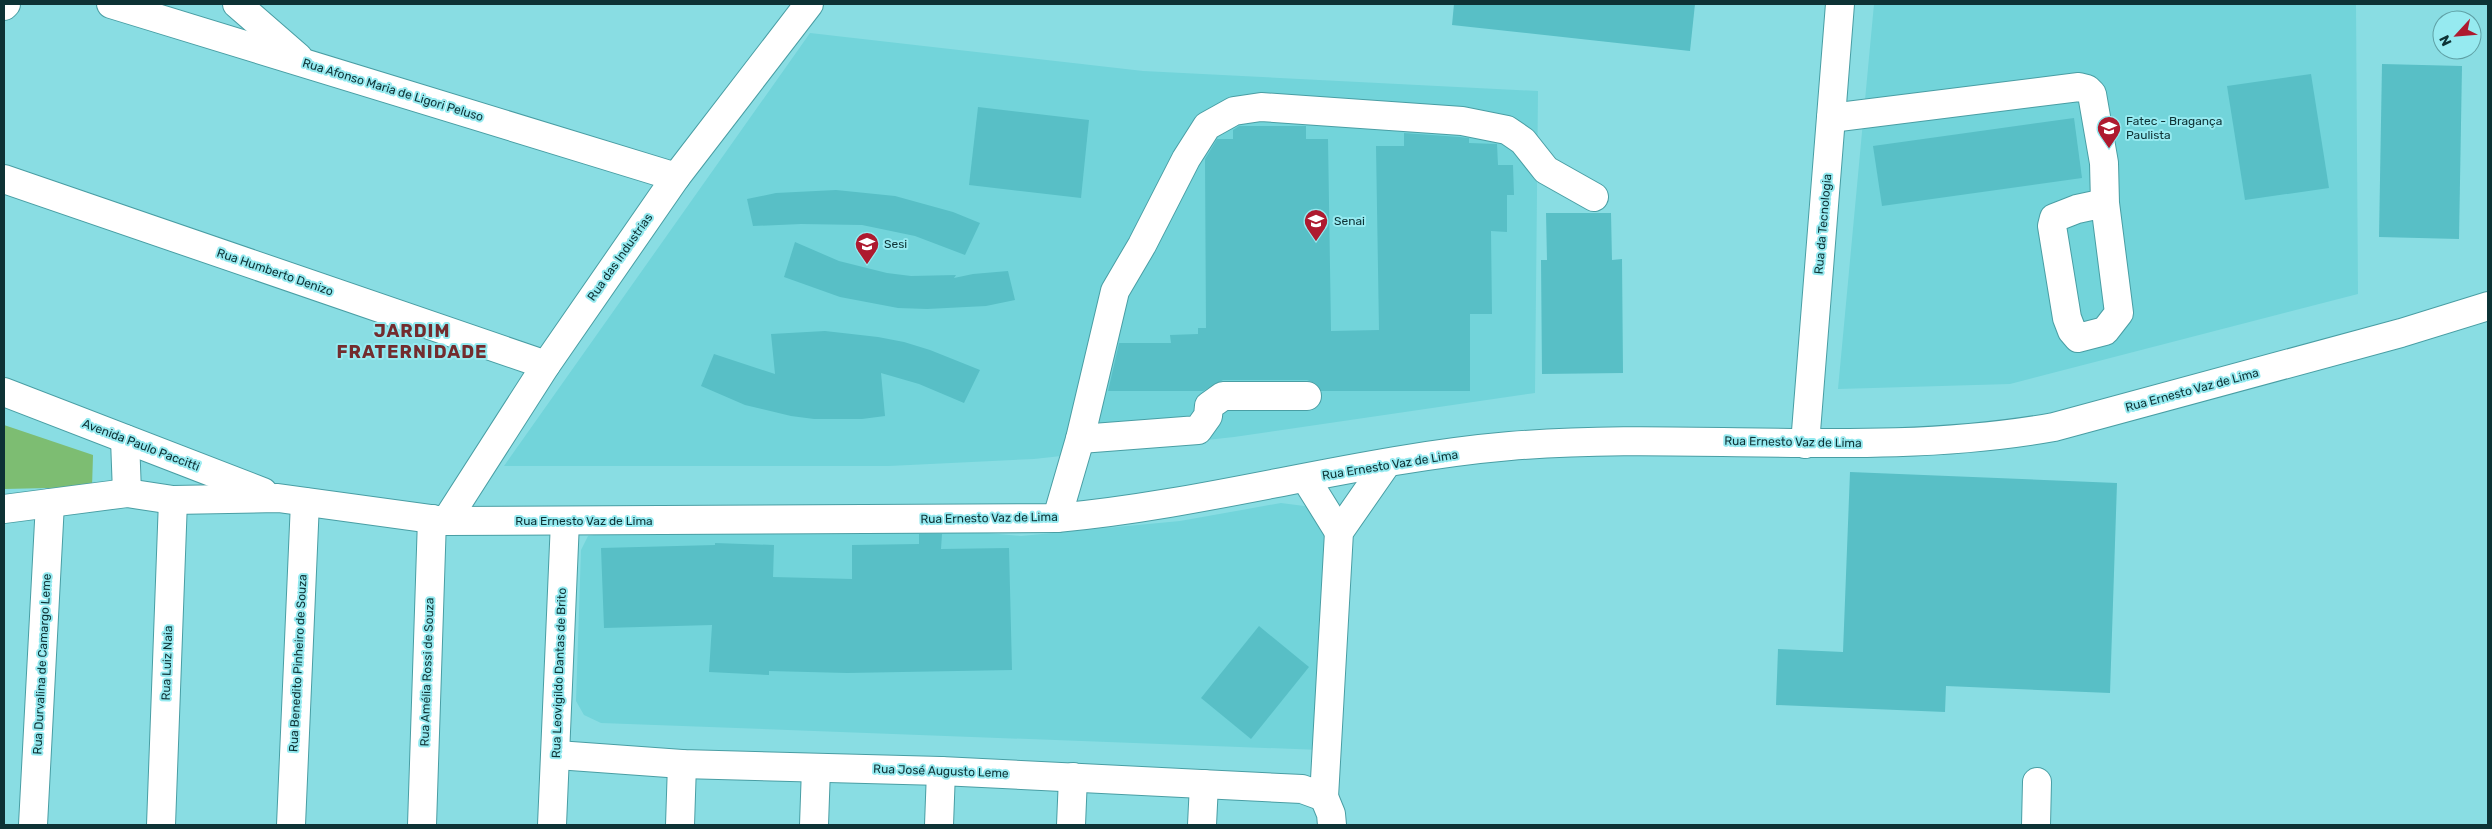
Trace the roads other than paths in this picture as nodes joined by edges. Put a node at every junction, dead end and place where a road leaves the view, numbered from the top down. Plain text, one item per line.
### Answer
1 (110, 4) edge
2 (237, 4) edge
3 (809, 4) edge
4 (1840, 4) edge
5 (305, 63) junction
6 (1831, 118) junction
7 (676, 177) junction
8 (4, 179) edge
9 (1594, 197) dead end
10 (2105, 203) dead end
11 (2488, 306) edge
12 (546, 365) junction
13 (4, 392) edge
14 (1307, 396) dead end
15 (125, 439) junction
16 (1080, 439) junction
17 (1805, 444) junction
18 (1387, 463) junction
19 (1306, 479) junction
20 (127, 493) junction
21 (278, 498) junction
22 (173, 500) junction
23 (305, 502) junction
24 (50, 503) junction
25 (4, 509) edge
26 (1057, 518) junction
27 (439, 520) junction
28 (565, 521) junction
29 (1339, 532) junction
30 (556, 755) junction
31 (682, 764) junction
32 (816, 768) junction
33 (941, 770) junction
34 (1073, 776) junction
35 (2037, 782) dead end
36 (1204, 784) junction
37 (1324, 797) junction
38 (33, 825) edge
39 (161, 825) edge
40 (291, 825) edge
41 (422, 825) edge
42 (552, 825) edge
43 (680, 825) edge
44 (814, 825) edge
45 (939, 825) edge
46 (1071, 825) edge
47 (1202, 825) edge
48 (1332, 825) edge
49 (2036, 825) edge

1 - 5 street, Rua Afonso Maria de Ligori Peluso
2 - 5 street
3 - 7 street, Rua das Industrias
4 - 6 street, Rua da Tecnologia
5 - 7 street, Rua Afonso Maria de Ligori Peluso
6 - 10 street
6 - 17 street, Rua da Tecnologia
7 - 12 street, Rua das Industrias
8 - 12 street, Rua Humberto Denizo
9 - 16 street
11 - 17 street, Rua Ernesto Vaz de Lima
12 - 27 street, Rua das Industrias
13 - 15 street, Avenida Paulo Paccitti
14 - 16 street
15 - 20 street
15 - 21 street, Avenida Paulo Paccitti
16 - 26 street
17 - 18 street, Rua Ernesto Vaz de Lima
18 - 19 street, Rua Ernesto Vaz de Lima
18 - 29 street
19 - 26 street, Rua Ernesto Vaz de Lima
19 - 29 street
20 - 22 street
20 - 24 street
21 - 22 street
21 - 23 street, Rua Ernesto Vaz de Lima
22 - 39 street, Rua Luiz Naia
23 - 27 street, Rua Ernesto Vaz de Lima
23 - 40 street, Rua Benedito Pinheiro de Souza
24 - 25 street
24 - 38 street, Rua Durvalina de Camargo Leme
26 - 28 street, Rua Ernesto Vaz de Lima
27 - 28 street, Rua Ernesto Vaz de Lima
27 - 41 street, Rua Amélia Rossi de Souza
28 - 30 street, Rua Leovigildo Dantas de Brito
29 - 37 street
30 - 31 street, Rua José Augusto Leme
30 - 42 street, Rua Leovigildo Dantas de Brito
31 - 32 street, Rua José Augusto Leme
31 - 43 street
32 - 33 street, Rua José Augusto Leme
32 - 44 street
33 - 34 street, Rua José Augusto Leme
33 - 45 street
34 - 36 street, Rua José Augusto Leme
34 - 46 street
35 - 49 street
36 - 37 street, Rua José Augusto Leme
36 - 47 street
37 - 48 street

